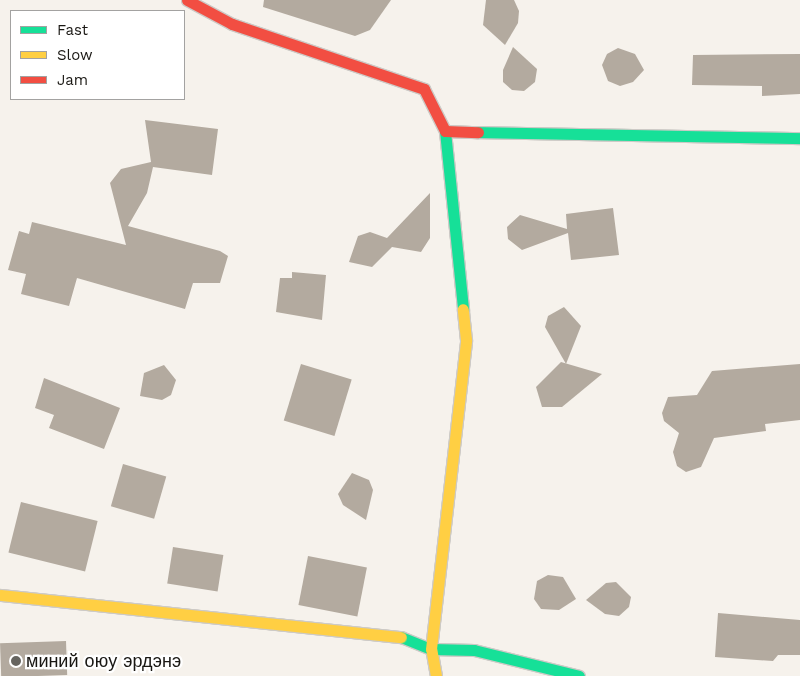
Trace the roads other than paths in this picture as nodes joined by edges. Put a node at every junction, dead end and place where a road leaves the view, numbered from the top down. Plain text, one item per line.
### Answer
1 (187, 0) edge
2 (445, 131) junction
3 (800, 138) edge
4 (0, 595) edge
5 (431, 649) junction
6 (436, 676) edge
7 (579, 676) edge

1 - 2 street
2 - 3 street
2 - 5 street
4 - 5 street
5 - 6 street
5 - 7 street

